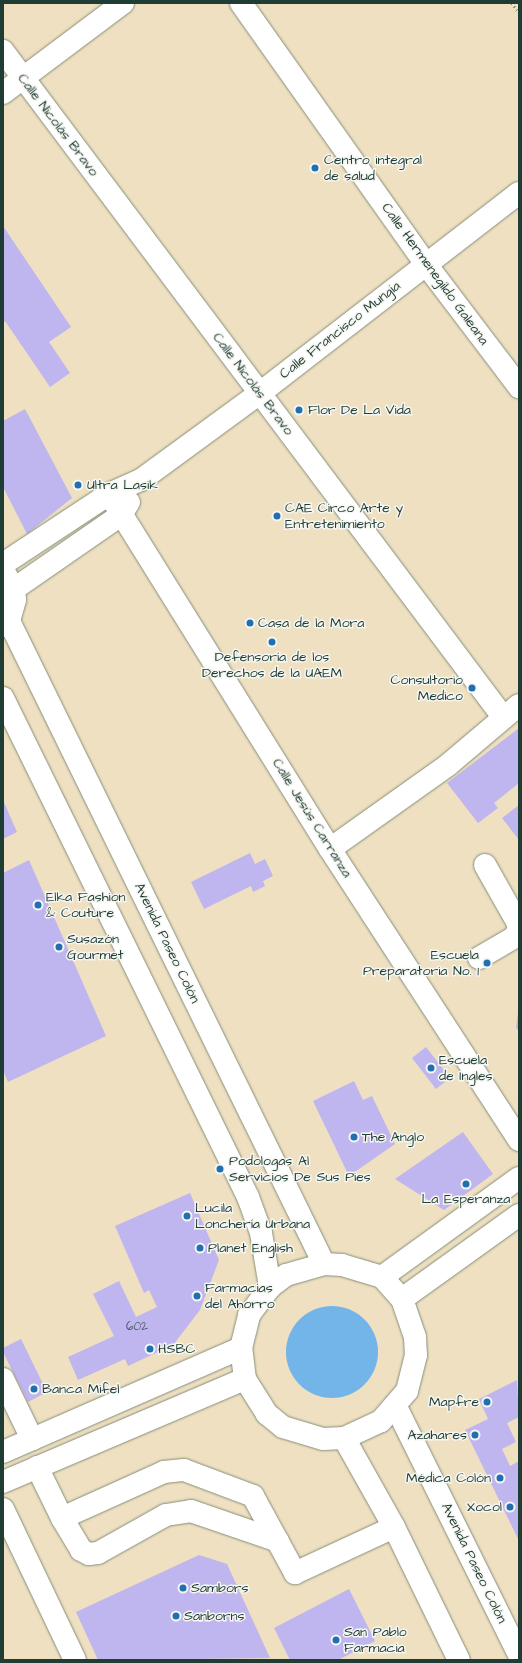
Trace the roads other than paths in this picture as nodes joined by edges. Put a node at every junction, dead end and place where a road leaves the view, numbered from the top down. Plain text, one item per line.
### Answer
1 (123, 3) edge
2 (241, 3) edge
3 (3, 51) edge
4 (23, 78) junction
5 (3, 93) edge
6 (519, 193) edge
7 (425, 263) junction
8 (519, 387) edge
9 (260, 393) junction
10 (141, 480) junction
11 (109, 494) junction
12 (121, 515) junction
13 (3, 564) edge
14 (3, 570) edge
15 (14, 589) junction
16 (6, 624) edge
17 (3, 698) edge
18 (511, 711) edge
19 (330, 849) junction
20 (485, 865) dead end
21 (519, 926) edge
22 (478, 958) dead end
23 (519, 1140) edge
24 (519, 1178) edge
25 (519, 1215) edge
26 (324, 1264) junction
27 (382, 1277) junction
28 (270, 1287) junction
29 (402, 1299) junction
30 (241, 1348) junction
31 (245, 1378) junction
32 (3, 1379) edge
33 (396, 1407) junction
34 (344, 1438) junction
35 (32, 1439) junction
36 (3, 1452) edge
37 (37, 1467) junction
38 (3, 1482) edge
39 (3, 1509) edge
40 (62, 1518) junction
41 (394, 1527) junction
42 (278, 1541) junction
43 (519, 1655) edge
44 (75, 1660) edge
45 (459, 1660) edge

1 - 4 street
2 - 7 street, Calle Hermenegildo Galeana
3 - 4 street, Calle Nicolás Bravo
4 - 5 street
4 - 9 street, Calle Nicolás Bravo
6 - 7 street, Calle Francisco Mungia
7 - 8 street, Calle Hermenegildo Galeana
7 - 9 street, Calle Francisco Mungia
9 - 10 street, Calle Francisco Mungia
9 - 18 street, Calle Nicolás Bravo
10 - 11 street, Calle Francisco Mungia
10 - 12 street, Calle Francisco Mungia
11 - 12 street, Calle Jesús Carranza
11 - 13 street, Calle Francisco Mungia
12 - 15 street, Calle Francisco Mungia
12 - 19 street, Calle Jesús Carranza
14 - 15 street
15 - 16 street, Avenida Paseo Colón
16 - 26 street, Avenida Paseo Colón
17 - 28 street
18 - 19 street
19 - 23 street, Calle Jesús Carranza
20 - 21 street
21 - 22 street
24 - 27 street
25 - 29 street
26 - 27 street
26 - 28 street
27 - 29 street
28 - 30 street
29 - 33 street
30 - 31 street
30 - 35 street
31 - 34 street
31 - 37 street
32 - 35 street
33 - 34 street
33 - 43 street, Avenida Paseo Colón
34 - 41 street
35 - 36 street
37 - 38 street
37 - 40 street
39 - 44 street
40 - 42 street
40 - 42 street
41 - 42 street
41 - 45 street

